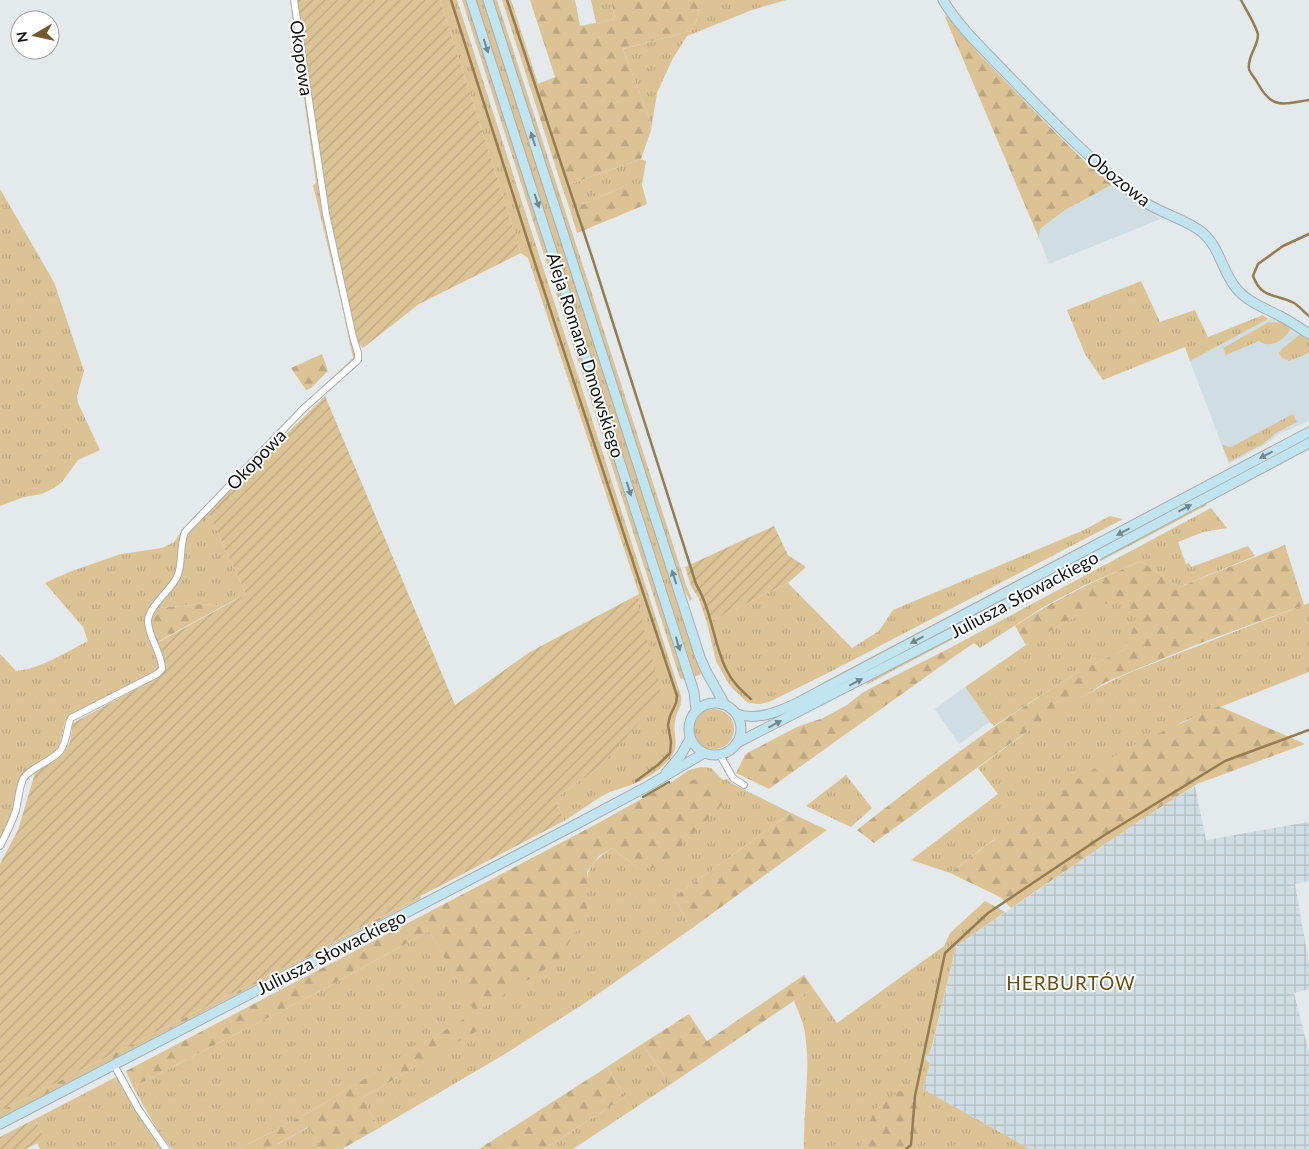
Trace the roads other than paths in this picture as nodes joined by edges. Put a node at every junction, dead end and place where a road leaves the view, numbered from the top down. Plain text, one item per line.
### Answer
1 (294, 0) edge
2 (471, 0) edge
3 (488, 0) edge
4 (943, 0) edge
5 (1309, 334) edge
6 (1309, 432) edge
7 (1309, 443) edge
8 (724, 704) junction
9 (696, 710) junction
10 (737, 714) junction
11 (690, 739) junction
12 (738, 743) junction
13 (704, 753) junction
14 (720, 755) junction
15 (661, 778) junction
16 (744, 785) dead end
17 (0, 846) edge
18 (114, 1065) junction
19 (0, 1124) edge
20 (166, 1149) edge

1 - 17 street, Okopowa
2 -> 9 main road, Aleja Romana Dmowskiego
8 -> 3 main road, Aleja Romana Dmowskiego
4 - 5 main road, Obozowa
6 -> 10 main road, Juliusza Słowackiego
12 -> 7 main road, Juliusza Słowackiego
8 - 9 main road
8 - 10 main road
9 - 11 main road
10 - 12 main road
11 - 13 main road
11 - 15 main road, Juliusza Słowackiego
12 - 14 main road
13 - 14 main road
13 - 15 main road, Juliusza Słowackiego
14 - 16 street
15 - 18 main road, Juliusza Słowackiego
18 - 19 main road, Juliusza Słowackiego
18 - 20 street

